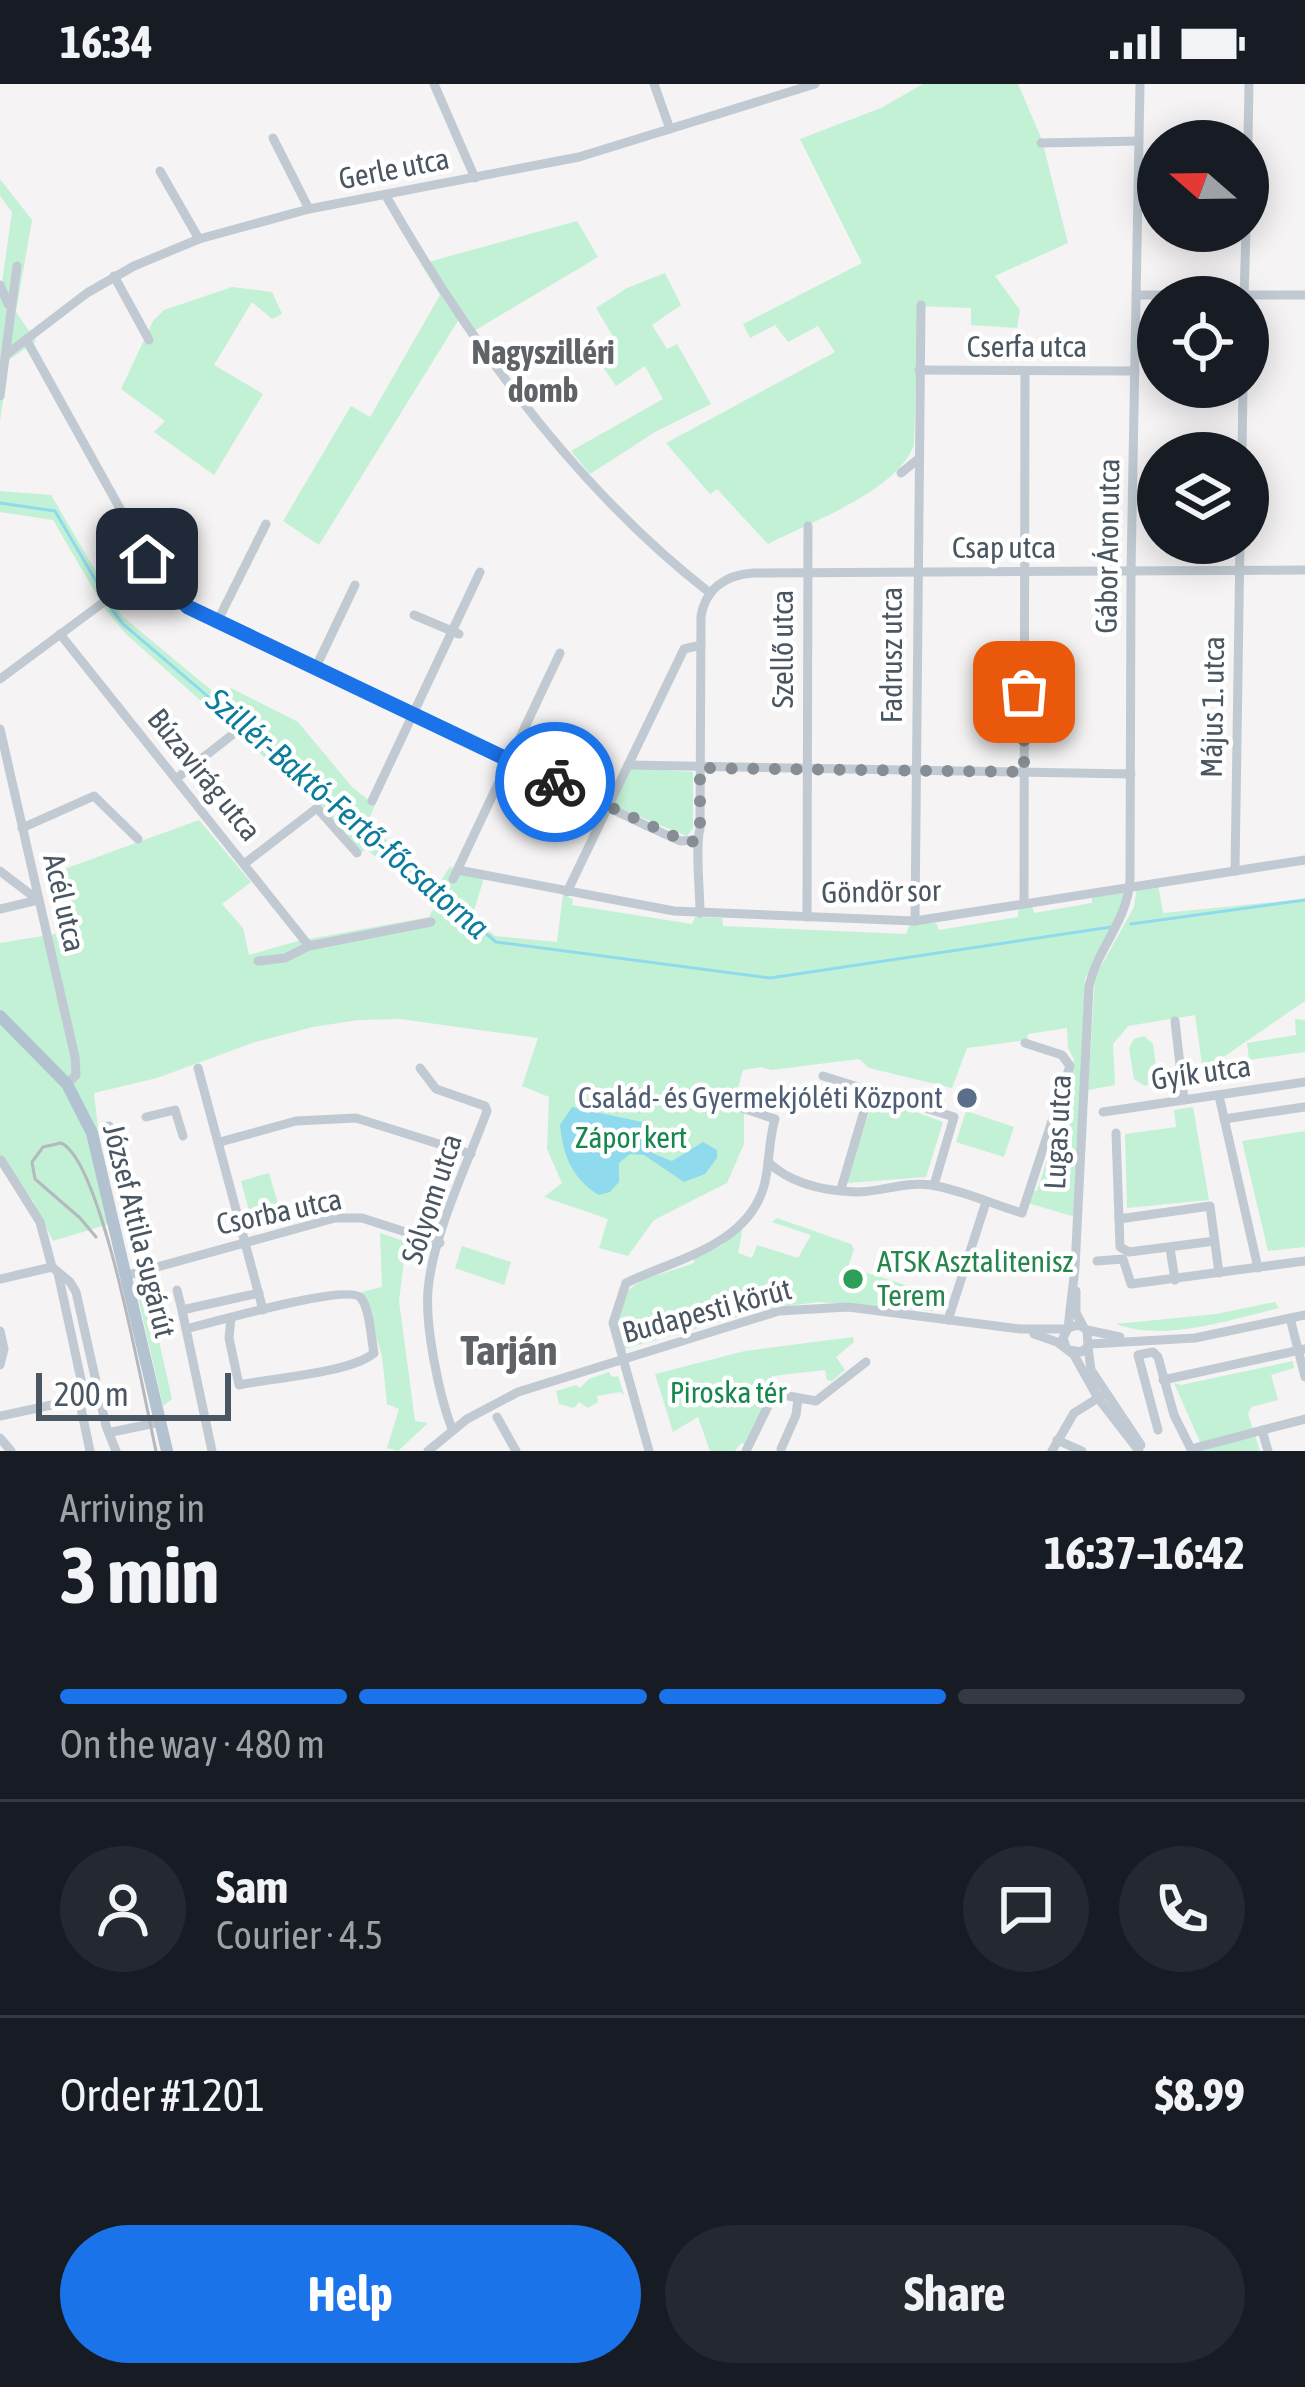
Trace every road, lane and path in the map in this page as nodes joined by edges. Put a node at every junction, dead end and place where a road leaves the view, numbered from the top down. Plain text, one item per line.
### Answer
1 (434, 84) edge
2 (654, 84) edge
3 (815, 84) edge
4 (1140, 84) edge
5 (1249, 84) edge
6 (1139, 120) edge
7 (1248, 120) edge
8 (670, 130) junction
9 (273, 138) dead end
10 (1137, 140) edge
11 (1041, 143) dead end
12 (160, 171) dead end
13 (476, 178) junction
14 (386, 196) junction
15 (309, 208) junction
16 (199, 239) junction
17 (1137, 244) edge
18 (16, 266) dead end
19 (115, 276) junction
20 (0, 285) edge
21 (1305, 295) edge
22 (1136, 296) joint
23 (1269, 296) edge
24 (921, 305) dead end
25 (9, 309) junction
26 (148, 340) dead end
27 (27, 341) junction
28 (7, 354) junction
29 (919, 370) junction
30 (1025, 371) junction
31 (1135, 371) junction
32 (0, 396) edge
33 (917, 460) junction
34 (901, 473) dead end
35 (266, 524) dead end
36 (808, 526) dead end
37 (1239, 564) edge
38 (1239, 570) junction
39 (1305, 570) edge
40 (480, 572) dead end
41 (1024, 572) junction
42 (1131, 572) junction
43 (916, 573) junction
44 (151, 574) junction
45 (808, 574) junction
46 (356, 585) dead end
47 (710, 592) junction
48 (414, 615) dead end
49 (217, 622) junction
50 (456, 633) junction
51 (61, 634) junction
52 (701, 645) junction
53 (560, 653) dead end
54 (315, 669) junction
55 (0, 680) edge
56 (413, 715) junction
57 (0, 729) edge
58 (232, 735) dead end
59 (511, 761) junction
60 (628, 765) junction
61 (4, 768) edge
62 (700, 768) junction
63 (807, 768) junction
64 (916, 768) junction
65 (1024, 772) junction
66 (1131, 774) junction
67 (177, 778) junction
68 (372, 801) dead end
69 (608, 807) junction
70 (22, 829) junction
71 (138, 839) dead end
72 (696, 840) junction
73 (357, 853) dead end
74 (1305, 860) edge
75 (244, 864) junction
76 (0, 871) edge
77 (1235, 871) junction
78 (1130, 886) junction
79 (567, 892) junction
80 (38, 900) junction
81 (1024, 904) junction
82 (0, 909) edge
83 (700, 913) junction
84 (807, 917) junction
85 (915, 921) junction
86 (431, 922) dead end
87 (309, 946) junction
88 (258, 961) dead end
89 (1088, 998) joint
90 (0, 1016) edge
91 (1174, 1021) dead end
92 (1024, 1043) dead end
93 (198, 1068) dead end
94 (420, 1068) dead end
95 (823, 1076) dead end
96 (1305, 1082) edge
97 (436, 1089) junction
98 (864, 1089) junction
99 (70, 1090) junction
100 (1219, 1096) junction
101 (424, 1097) dead end
102 (1184, 1100) junction
103 (730, 1104) dead end
104 (1304, 1107) edge
105 (1103, 1112) dead end
106 (146, 1118) dead end
107 (1224, 1119) junction
108 (1116, 1133) dead end
109 (183, 1136) dead end
110 (220, 1142) junction
111 (471, 1154) junction
112 (1, 1160) edge
113 (768, 1162) junction
114 (791, 1180) junction
115 (934, 1185) junction
116 (841, 1189) junction
117 (763, 1191) junction
118 (986, 1202) junction
119 (1119, 1220) junction
120 (247, 1241) junction
121 (1215, 1241) junction
122 (440, 1244) junction
123 (1170, 1247) junction
124 (1124, 1255) junction
125 (1097, 1261) dead end
126 (1305, 1261) edge
127 (1075, 1268) junction
128 (1258, 1268) junction
129 (55, 1270) junction
130 (1219, 1274) junction
131 (128, 1275) junction
132 (0, 1279) edge
133 (1174, 1280) junction
134 (177, 1290) dead end
135 (259, 1293) junction
136 (182, 1310) junction
137 (263, 1310) junction
138 (1305, 1315) edge
139 (231, 1318) junction
140 (1290, 1318) junction
141 (948, 1320) junction
142 (1068, 1328) junction
143 (1085, 1328) junction
144 (186, 1329) junction
145 (1020, 1329) junction
146 (0, 1331) edge
147 (1144, 1340) junction
148 (1089, 1345) junction
149 (1067, 1349) junction
150 (1302, 1349) edge
151 (622, 1359) junction
152 (866, 1362) dead end
153 (0, 1365) edge
154 (1305, 1377) edge
155 (1163, 1380) junction
156 (98, 1395) junction
157 (1102, 1396) junction
158 (82, 1398) junction
159 (798, 1399) junction
160 (497, 1417) dead end
161 (0, 1418) edge
162 (1305, 1419) edge
163 (160, 1422) junction
164 (452, 1430) junction
165 (1158, 1430) dead end
166 (1262, 1430) junction
167 (112, 1432) junction
168 (0, 1437) edge
169 (1054, 1446) edge
170 (781, 1449) edge
171 (1192, 1450) edge
172 (11, 1451) edge
173 (90, 1451) edge
174 (116, 1451) edge
175 (167, 1451) edge
176 (212, 1451) edge
177 (428, 1451) edge
178 (516, 1451) edge
179 (649, 1451) edge
180 (746, 1451) edge
181 (1082, 1451) edge
182 (1142, 1451) edge
183 (1268, 1451) edge

1 - 13 street
2 - 8 street
3 - 8 street, Gerle utca
4 - 6 street, Gábor Áron utca
5 - 7 street
8 - 13 street, Gerle utca
9 - 15 street
10 - 11 street
12 - 16 street
13 - 14 street, Gerle utca
14 - 15 street, Gerle utca
14 - 47 street
15 - 16 street, Gerle utca
16 - 19 street, Gerle utca
17 - 22 street, Gábor Áron utca
18 - 25 street
19 - 26 street
19 - 27 street, Gerle utca
20 - 25 street
21 - 23 street
22 - 31 street, Gábor Áron utca
24 - 29 street, Fadrusz utca
25 - 28 street
27 - 28 street, Gerle utca
27 - 44 street
28 - 32 street
29 - 30 street, Cserfa utca
29 - 33 street, Fadrusz utca
30 - 31 street, Cserfa utca
30 - 41 street
31 - 42 street, Gábor Áron utca
33 - 34 street
33 - 43 street, Fadrusz utca
35 - 49 street
36 - 45 street, Szellő utca
37 - 38 street, Május 1. utca
38 - 39 street, Csap utca
38 - 42 street, Csap utca
38 - 77 street, Május 1. utca
40 - 50 street
41 - 42 street, Csap utca
41 - 43 street, Csap utca
41 - 65 street
42 - 66 street, Gábor Áron utca
43 - 45 street, Csap utca
43 - 64 street, Fadrusz utca
44 - 49 street
44 - 51 street
45 - 47 street, Csap utca
45 - 63 street, Szellő utca
46 - 54 street
47 - 52 street
48 - 50 street
49 - 54 street
50 - 56 street
51 - 55 street
51 - 67 street, Búzavirág utca
52 - 60 street
52 - 62 street
53 - 59 street
54 - 56 street
56 - 59 street
56 - 68 street
57 - 61 street, Acél utca
58 - 67 street
59 - 69 street
59 - 79 street, Göndör sor
60 - 62 street
60 - 69 street
61 - 70 street, Acél utca
62 - 63 street
62 - 72 street
63 - 64 street
63 - 84 street, Szellő utca
64 - 65 street
64 - 85 street, Fadrusz utca
65 - 66 street
65 - 81 street
66 - 78 street, Gábor Áron utca
67 - 75 street, Búzavirág utca
69 - 72 street
69 - 79 street
70 - 71 street
70 - 80 street, Acél utca
72 - 83 street
73 - 75 street
74 - 77 street, Göndör sor
75 - 87 street, Búzavirág utca
76 - 80 street
77 - 78 street, Göndör sor
78 - 81 street, Göndör sor
78 - 89 street, Gábor Áron utca
79 - 83 street, Göndör sor
80 - 82 street
80 - 99 street, Acél utca
81 - 85 street, Göndör sor
83 - 84 street, Göndör sor
84 - 85 street, Göndör sor
86 - 87 street
87 - 88 street
89 - 127 street, Lugas utca
90 - 99 main road
91 - 102 street
92 - 118 street, Lugas utca
93 - 110 street
94 - 97 street, Sólyom utca
95 - 98 street
96 - 100 street, Gyík utca
97 - 101 street, Sólyom utca
97 - 111 street, Sólyom utca
98 - 115 street
98 - 116 street
99 - 131 main road, József Attila sugárút
100 - 102 street, Gyík utca
100 - 107 street
102 - 105 street, Gyík utca
103 - 113 street
104 - 107 street, Gyík utca
106 - 109 street
107 - 128 street
108 - 119 street, Lugas utca
110 - 111 street
110 - 120 street
111 - 122 street, Sólyom utca
112 - 129 street
113 - 114 street
113 - 117 street
114 - 116 street
114 - 117 street
115 - 116 street
115 - 118 street
117 - 151 street
118 - 141 street
119 - 121 street
119 - 124 street, Lugas utca
120 - 122 street, Csorba utca
120 - 131 street, Csorba utca
120 - 135 street
121 - 123 street
121 - 130 street
122 - 164 street, Sólyom utca
123 - 124 street
123 - 133 street
124 - 125 street
124 - 133 street, Lugas utca
126 - 128 street
127 - 142 street, Lugas utca
127 - 143 street, Lugas utca
128 - 130 street
129 - 132 street
129 - 156 street
129 - 158 street
130 - 133 street
131 - 163 main road, József Attila sugárút
134 - 136 street
135 - 136 street
135 - 137 street
136 - 144 street
137 - 139 street
137 - 139 street
138 - 140 street
139 - 144 street
140 - 147 street
140 - 150 street
141 - 145 street, Budapesti körút
141 - 151 street, Budapesti körút
142 - 143 street
142 - 145 street, Budapesti körút
142 - 149 street
143 - 147 street
143 - 148 street
144 - 176 street
145 - 149 street, Budapesti körút
146 - 153 street
147 - 148 street
148 - 149 street
148 - 157 street
149 - 157 street
150 - 154 street
150 - 155 street
151 - 164 street, Budapesti körút
151 - 179 street
152 - 159 street
155 - 165 street
155 - 171 street
156 - 158 street
156 - 167 street
157 - 169 street
157 - 182 street
158 - 161 street
158 - 173 street
159 - 170 street
159 - 180 street
160 - 178 street
161 - 168 street
162 - 166 street
163 - 167 street
163 - 175 main road, József Attila sugárút
164 - 177 street, Budapesti körút
166 - 171 street
166 - 183 street
167 - 174 street
168 - 172 street
169 - 181 street

